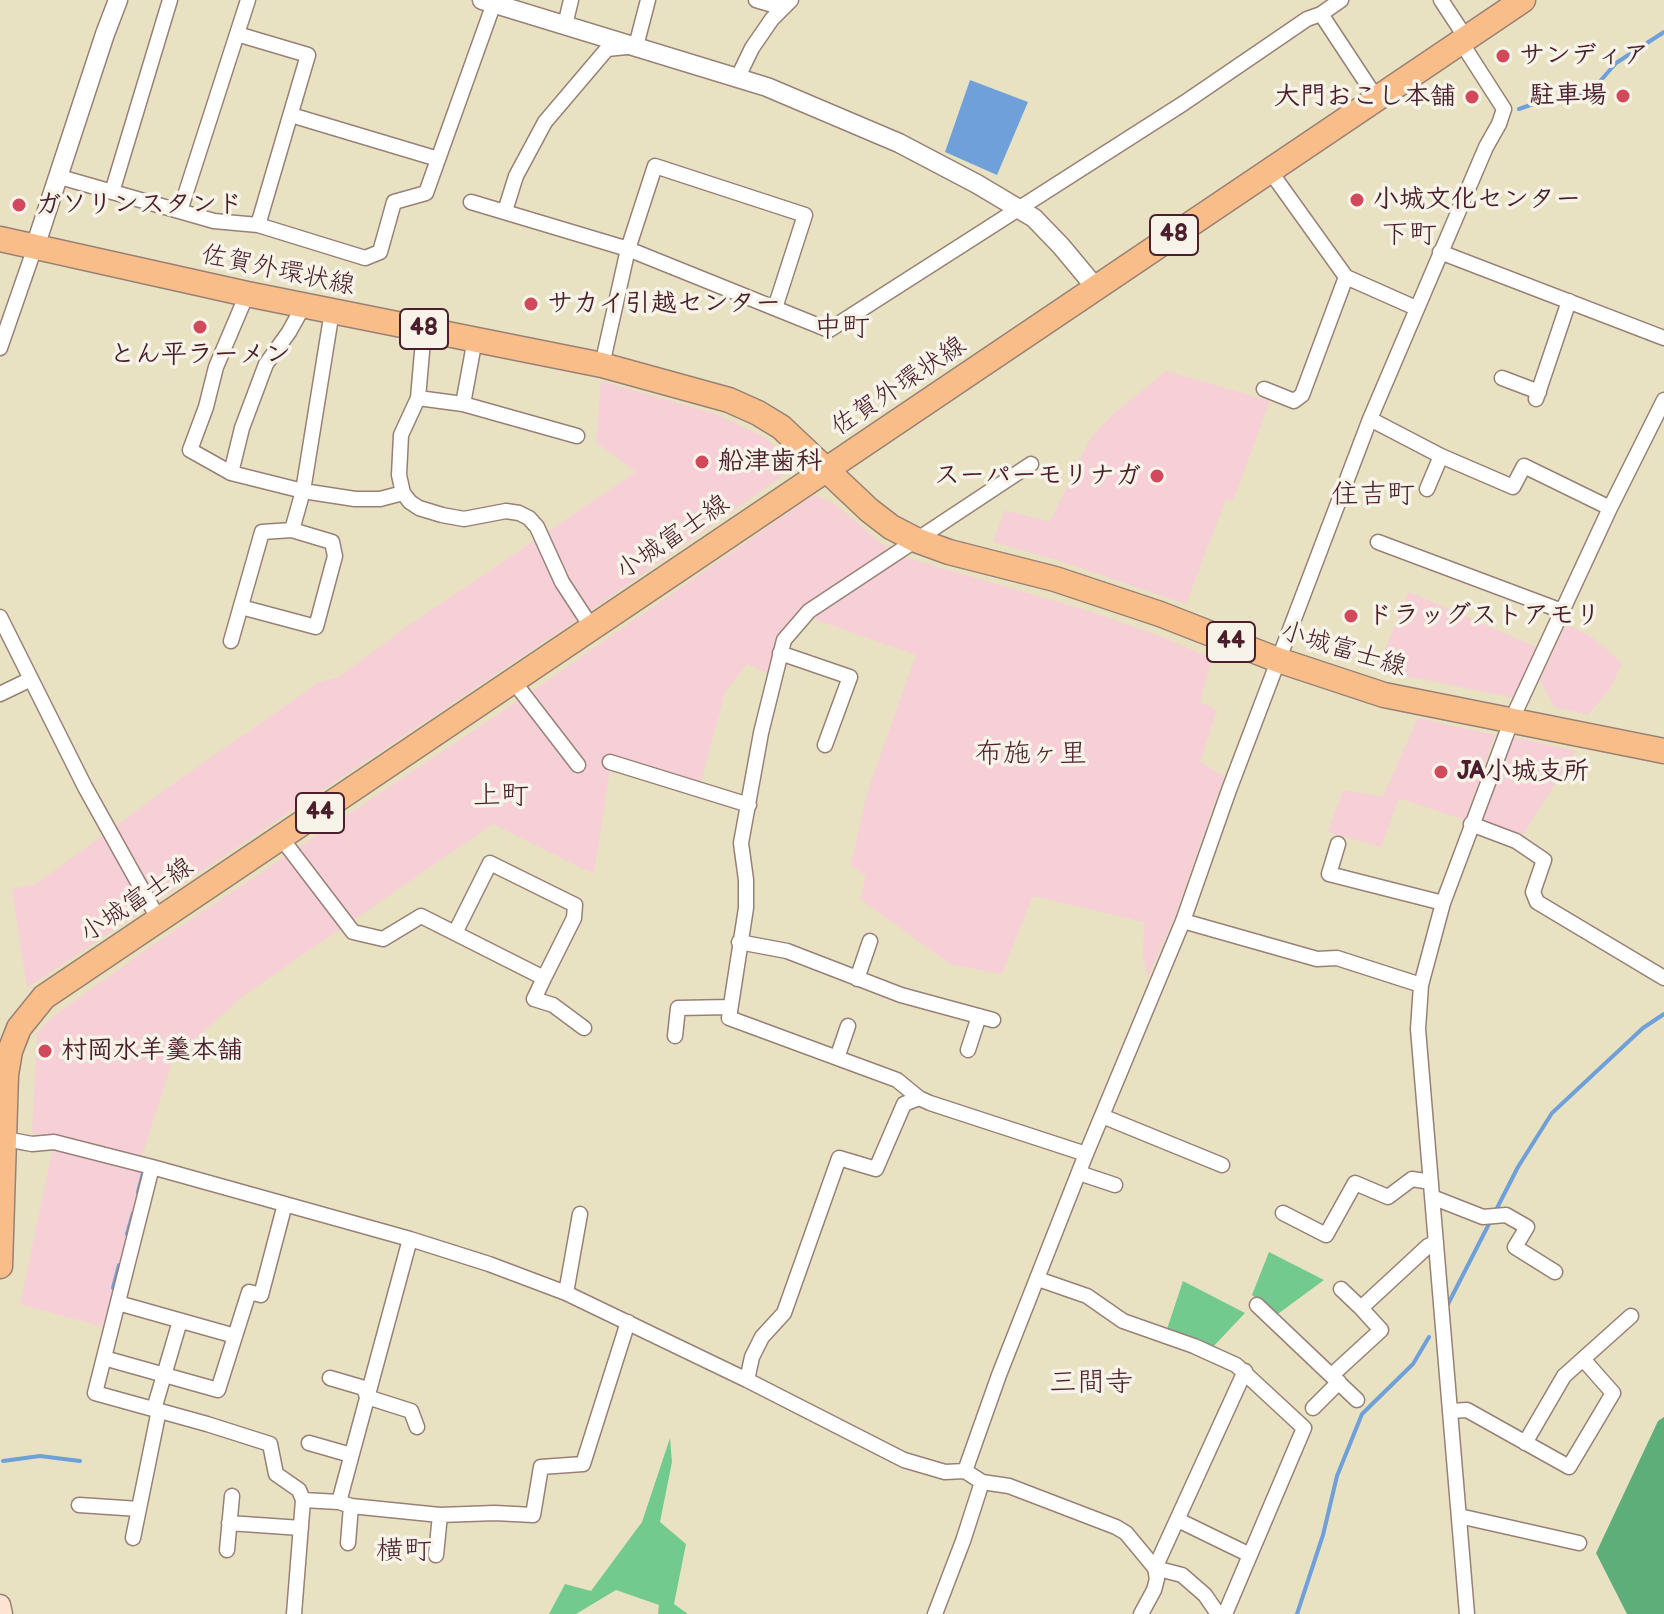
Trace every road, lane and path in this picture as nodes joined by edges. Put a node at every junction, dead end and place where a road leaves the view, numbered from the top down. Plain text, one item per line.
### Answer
1 (118, 0) edge
2 (170, 0) edge
3 (248, 0) edge
4 (571, 0) edge
5 (648, 0) edge
6 (756, 0) edge
7 (1341, 0) edge
8 (1441, 0) edge
9 (1523, 0) edge
10 (487, 1) edge
11 (787, 4) edge
12 (1321, 14) junction
13 (565, 25) junction
14 (237, 34) junction
15 (1464, 40) junction
16 (636, 46) junction
17 (738, 77) junction
18 (1377, 99) junction
19 (291, 115) junction
20 (438, 159) junction
21 (1270, 171) junction
22 (60, 177) junction
23 (112, 192) junction
24 (471, 202) dead end
25 (1019, 210) junction
26 (180, 211) junction
27 (505, 211) junction
28 (258, 225) junction
29 (0, 239) edge
30 (35, 247) junction
31 (628, 249) junction
32 (1440, 252) junction
33 (1346, 277) junction
34 (1096, 288) junction
35 (247, 294) junction
36 (1569, 301) junction
37 (304, 305) junction
38 (775, 308) junction
39 (1416, 308) junction
40 (332, 311) junction
41 (424, 329) junction
42 (1663, 334) edge
43 (475, 339) junction
44 (0, 348) edge
45 (602, 365) junction
46 (1502, 378) dead end
47 (1264, 389) dead end
48 (418, 398) junction
49 (1664, 400) edge
50 (463, 404) junction
51 (1370, 419) junction
52 (577, 436) dead end
53 (1441, 456) junction
54 (1031, 464) dead end
55 (825, 470) junction
56 (231, 473) junction
57 (1427, 489) dead end
58 (303, 491) junction
59 (403, 493) junction
60 (1610, 508) junction
61 (292, 530) junction
62 (916, 540) junction
63 (1378, 542) dead end
64 (241, 607) junction
65 (1562, 611) junction
66 (0, 617) edge
67 (592, 628) junction
68 (231, 641) dead end
69 (780, 653) junction
70 (1278, 660) junction
71 (31, 679) junction
72 (514, 682) junction
73 (0, 694) edge
74 (1512, 719) junction
75 (825, 745) dead end
76 (1664, 751) edge
77 (610, 762) dead end
78 (578, 765) dead end
79 (749, 805) junction
80 (1471, 824) junction
81 (282, 839) junction
82 (1338, 844) dead end
83 (1443, 903) junction
84 (159, 920) junction
85 (1183, 921) junction
86 (455, 933) junction
87 (870, 941) dead end
88 (739, 942) junction
89 (544, 978) junction
90 (1664, 978) edge
91 (857, 979) junction
92 (1421, 985) junction
93 (730, 1007) junction
94 (848, 1026) dead end
95 (584, 1028) dead end
96 (675, 1036) dead end
97 (968, 1050) dead end
98 (837, 1058) junction
99 (919, 1098) junction
100 (1102, 1116) junction
101 (2, 1138) edge
102 (1086, 1154) junction
103 (1222, 1165) dead end
104 (152, 1167) junction
105 (1079, 1173) junction
106 (1115, 1185) dead end
107 (1432, 1190) junction
108 (285, 1204) junction
109 (1283, 1213) dead end
110 (580, 1214) dead end
111 (410, 1239) junction
112 (1436, 1242) junction
113 (0, 1266) edge
114 (1555, 1272) dead end
115 (1038, 1279) junction
116 (1341, 1289) dead end
117 (566, 1293) junction
118 (118, 1303) junction
119 (1257, 1305) dead end
120 (1361, 1308) junction
121 (1631, 1316) dead end
122 (180, 1321) junction
123 (628, 1322) junction
124 (235, 1336) junction
125 (104, 1358) junction
126 (1583, 1359) junction
127 (1245, 1371) junction
128 (164, 1375) junction
129 (330, 1378) dead end
130 (1336, 1378) junction
131 (747, 1380) junction
132 (367, 1397) junction
133 (1357, 1400) dead end
134 (1313, 1408) dead end
135 (156, 1410) junction
136 (1450, 1411) junction
137 (417, 1427) dead end
138 (309, 1443) dead end
139 (1525, 1443) junction
140 (351, 1455) junction
141 (965, 1471) junction
142 (982, 1482) junction
143 (232, 1496) dead end
144 (303, 1500) junction
145 (345, 1504) junction
146 (79, 1505) dead end
147 (139, 1509) junction
148 (440, 1515) junction
149 (1459, 1516) junction
150 (1178, 1520) junction
151 (229, 1523) junction
152 (301, 1528) junction
153 (133, 1538) dead end
154 (348, 1543) dead end
155 (1579, 1543) dead end
156 (227, 1550) dead end
157 (436, 1555) dead end
158 (1250, 1555) junction
159 (1155, 1568) junction
160 (0, 1605) edge
161 (2, 1614) edge
162 (294, 1614) edge
163 (935, 1614) edge
164 (1141, 1614) edge
165 (1218, 1614) edge
166 (1225, 1614) edge
167 (1467, 1614) edge

1 - 22 street
2 - 23 street
3 - 14 street
4 - 13 street
5 - 16 street
6 - 11 street
7 - 12 street
8 - 15 street
9 - 15 main road, 佐賀外環状線 / 48
10 - 13 street
10 - 20 street
11 - 17 street
12 - 18 street
12 - 25 street
13 - 16 street
14 - 19 street
14 - 26 street
15 - 18 main road, 佐賀外環状線 / 48
15 - 32 street
16 - 17 street
16 - 27 street
17 - 25 street
18 - 21 main road, 佐賀外環状線 / 48
19 - 20 street
19 - 28 street
20 - 28 street
21 - 33 street
21 - 34 main road, 佐賀外環状線 / 48
22 - 23 street
22 - 30 street
23 - 26 street
24 - 27 street
25 - 34 street
25 - 38 street
26 - 28 street
27 - 31 street
29 - 30 main road, 佐賀外環状線 / 48
30 - 35 main road, 佐賀外環状線 / 48
30 - 44 street
31 - 38 street
31 - 38 street
31 - 45 street
32 - 36 street
32 - 39 street
33 - 39 street
33 - 47 street
34 - 55 main road, 佐賀外環状線 / 48
35 - 37 main road, 佐賀外環状線 / 48
35 - 56 street
36 - 42 street
36 - 46 street
37 - 40 main road, 佐賀外環状線 / 48
37 - 56 street
39 - 51 street
40 - 41 main road, 佐賀外環状線 / 48
40 - 58 street
41 - 43 main road, 佐賀外環状線 / 48
41 - 48 street
43 - 45 main road, 佐賀外環状線 / 48
43 - 50 street
45 - 55 main road, 佐賀外環状線 / 48
48 - 50 street
48 - 59 street
49 - 60 street
50 - 52 street
51 - 53 street
51 - 70 street
53 - 57 street
53 - 60 street
54 - 62 street
55 - 62 main road, 小城富士線 / 44
55 - 67 main road, 小城富士線 / 44
56 - 58 street
58 - 59 street
58 - 61 street
59 - 67 street
60 - 65 street
61 - 64 street
61 - 64 street
62 - 69 street
62 - 70 main road, 小城富士線 / 44
63 - 65 street
64 - 68 street
65 - 74 street
66 - 71 street
67 - 72 main road, 小城富士線 / 44
69 - 75 street
69 - 79 street
70 - 74 main road, 小城富士線 / 44
70 - 85 street
71 - 73 street
71 - 84 street
72 - 78 street
72 - 81 main road, 小城富士線 / 44
74 - 76 main road, 小城富士線 / 44
74 - 80 street
77 - 79 street
79 - 88 street
80 - 83 street
80 - 90 street
81 - 84 main road, 小城富士線 / 44
81 - 86 street
82 - 83 street
83 - 92 street
84 - 101 main road, 小城富士線 / 44
85 - 92 street
85 - 100 street
86 - 89 street
86 - 89 street
87 - 91 street
88 - 91 street
88 - 93 street
89 - 95 street
91 - 97 street
92 - 107 street
93 - 96 street
93 - 98 street
94 - 98 street
98 - 99 street
99 - 102 street
99 - 131 street
100 - 102 street
100 - 103 street
101 - 104 street
101 - 113 main road, 小城富士線 / 44
102 - 105 street
104 - 108 street
104 - 118 street
105 - 106 street
105 - 115 street
107 - 109 street
107 - 112 street
107 - 114 street
108 - 111 street
108 - 124 street
110 - 117 street
111 - 117 street
111 - 132 street
112 - 120 street
112 - 136 street
115 - 127 street
115 - 141 street
116 - 120 street
117 - 123 street
118 - 122 street
118 - 125 street
119 - 130 street
120 - 130 street
121 - 126 street
122 - 124 street
122 - 128 street
123 - 131 street
123 - 148 street
124 - 128 street
125 - 128 street
125 - 135 street
126 - 139 street
126 - 139 street
127 - 150 street
127 - 158 street
128 - 135 street
129 - 132 street
130 - 133 street
130 - 134 street
131 - 141 street
132 - 137 street
132 - 140 street
135 - 144 street
135 - 147 street
136 - 139 street
136 - 149 street
138 - 140 street
140 - 145 street
141 - 142 street
142 - 159 street
142 - 163 street
143 - 151 street
144 - 145 street
144 - 152 street
145 - 148 street
145 - 154 street
146 - 147 street
147 - 153 street
148 - 157 street
149 - 155 street
149 - 167 street
150 - 158 street
150 - 159 street
151 - 152 street
151 - 156 street
152 - 162 street
158 - 166 street
159 - 164 street
159 - 165 street
160 - 161 main road

